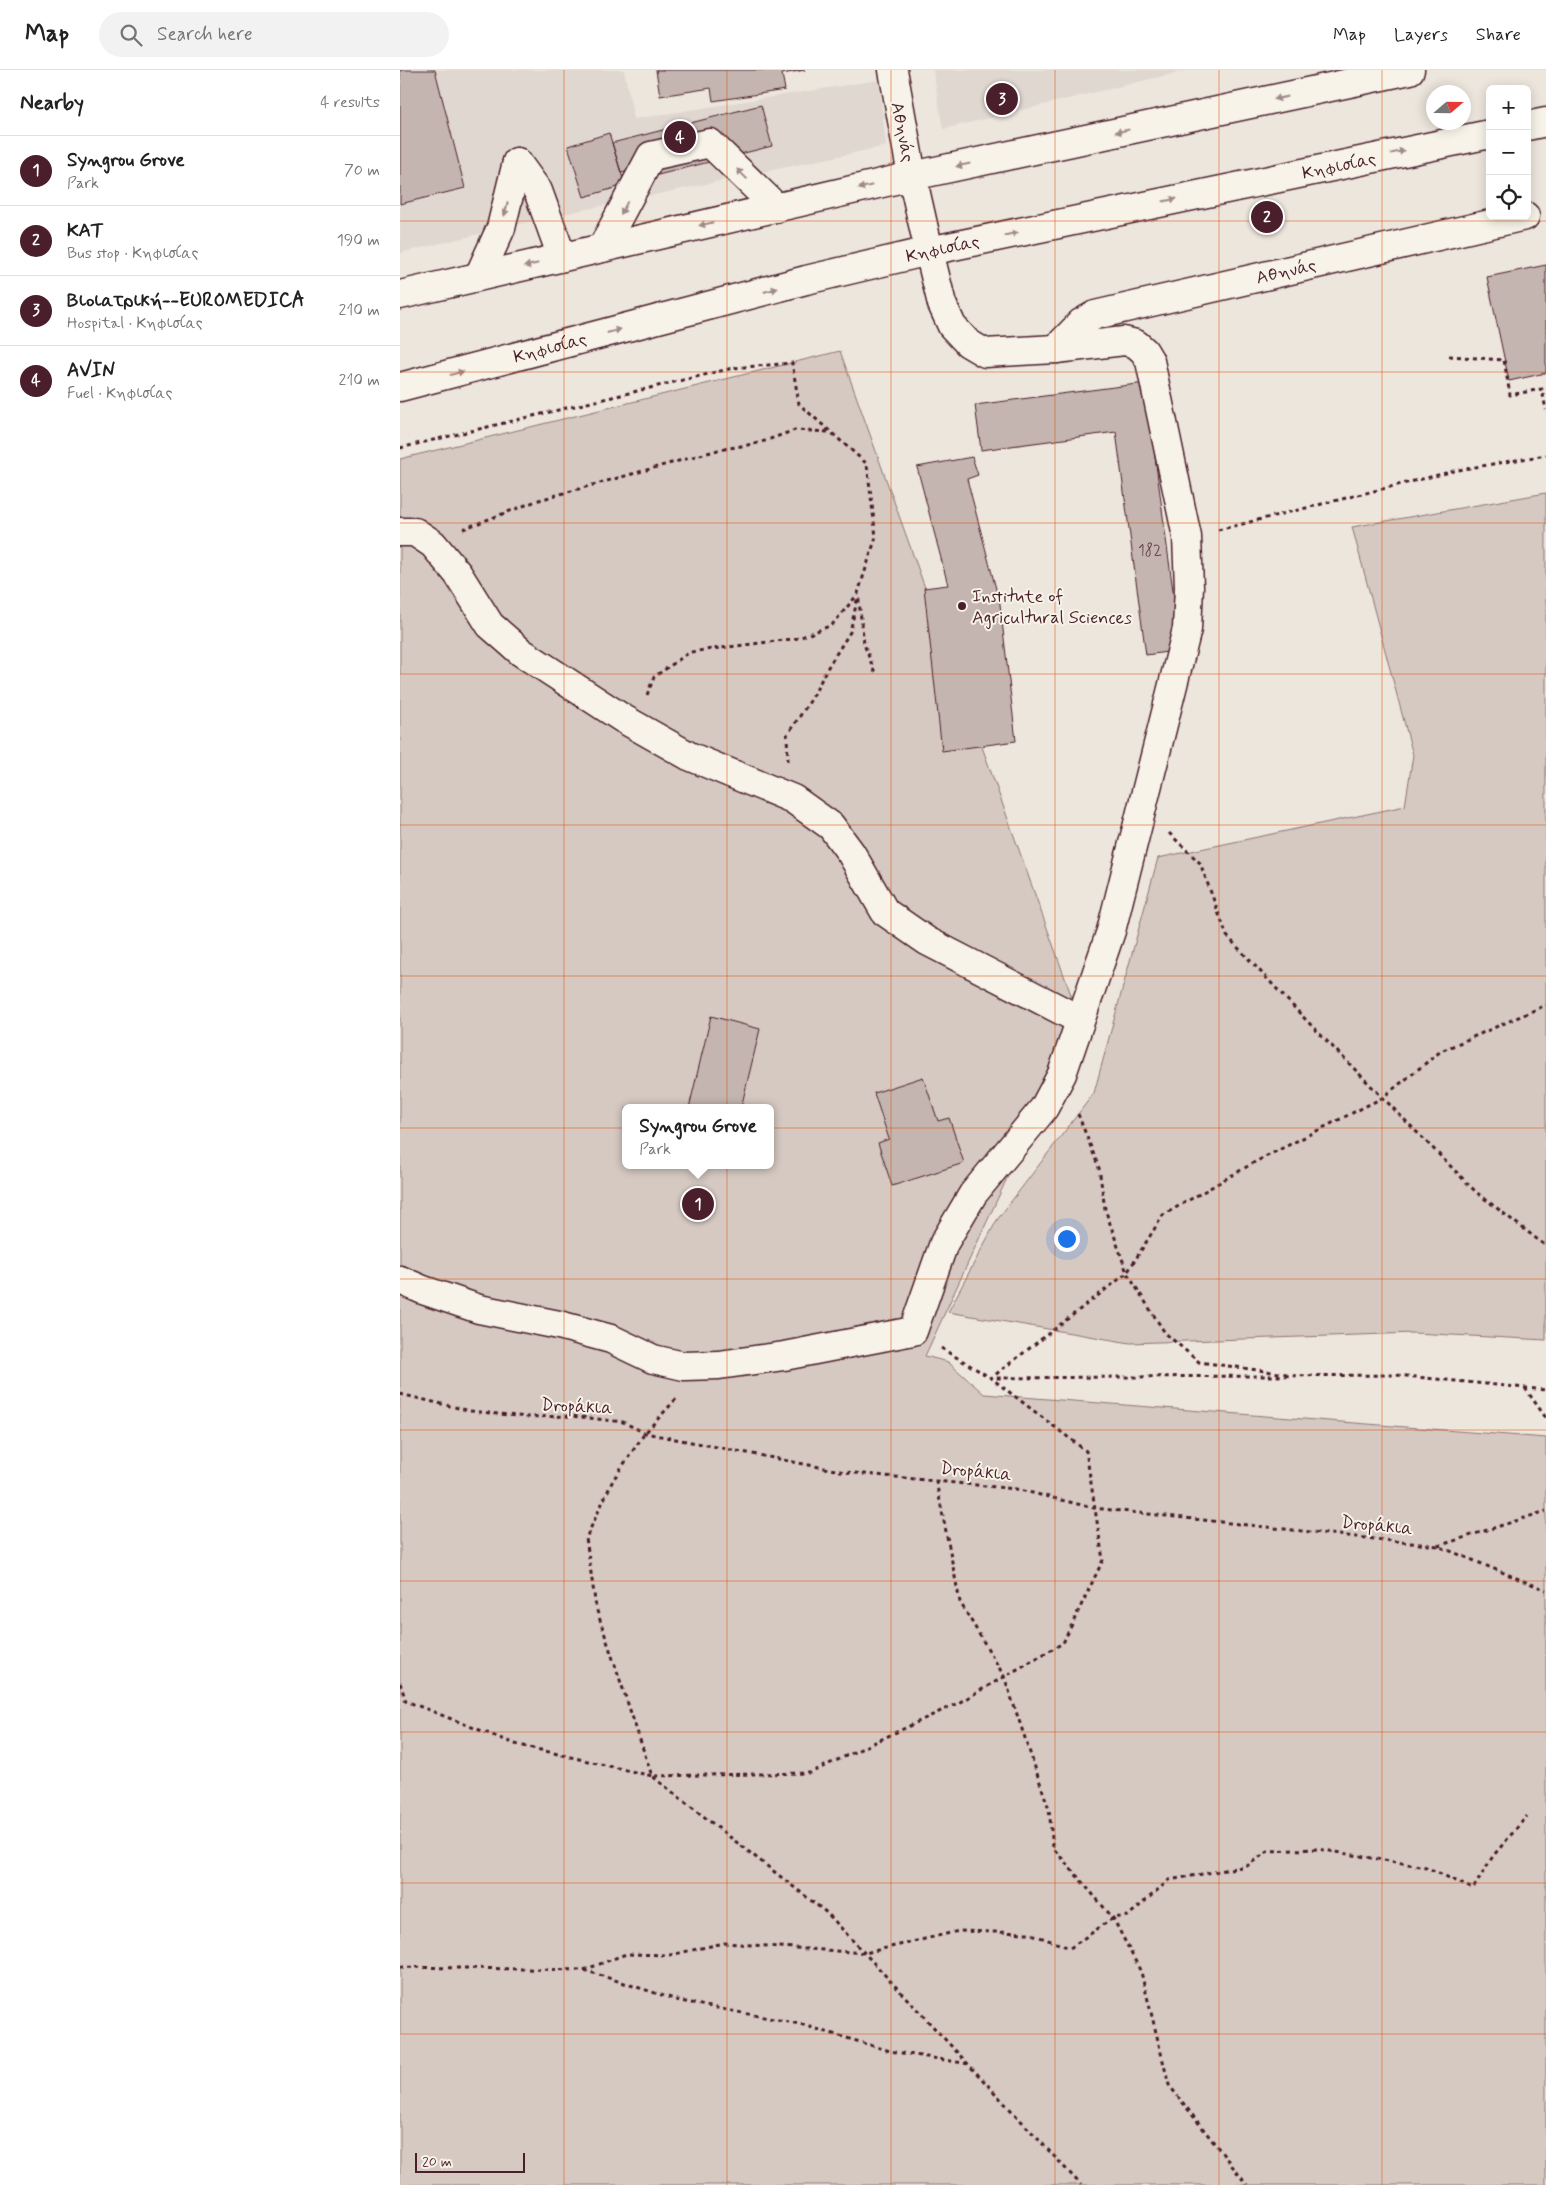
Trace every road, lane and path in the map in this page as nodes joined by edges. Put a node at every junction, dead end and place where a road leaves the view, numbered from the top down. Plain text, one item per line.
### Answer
1 (893, 70) edge
2 (1410, 70) edge
3 (1546, 122) edge
4 (1531, 125) edge
5 (1486, 135) edge
6 (912, 176) junction
7 (777, 208) junction
8 (1546, 212) edge
9 (1531, 215) edge
10 (1509, 220) edge
11 (602, 248) junction
12 (929, 251) junction
13 (562, 257) junction
14 (479, 276) junction
15 (400, 295) edge
16 (1056, 349) junction
17 (1449, 356) dead end
18 (400, 387) edge
19 (1546, 410) edge
20 (828, 432) junction
21 (400, 448) edge
22 (1546, 455) edge
23 (408, 532) edge
24 (1186, 537) junction
25 (858, 593) junction
26 (875, 673) dead end
27 (644, 702) dead end
28 (793, 799) junction
29 (1142, 806) junction
30 (1546, 1005) edge
31 (1080, 1020) junction
32 (1062, 1074) junction
33 (1382, 1098) junction
34 (1546, 1246) edge
35 (1127, 1273) junction
36 (400, 1280) edge
37 (913, 1331) junction
38 (1298, 1375) junction
39 (991, 1378) junction
40 (1524, 1387) junction
41 (1546, 1390) edge
42 (400, 1394) edge
43 (680, 1395) dead end
44 (1546, 1418) edge
45 (645, 1433) junction
46 (936, 1481) junction
47 (1094, 1508) junction
48 (1546, 1512) edge
49 (1438, 1546) junction
50 (1546, 1590) edge
51 (1004, 1676) junction
52 (400, 1683) edge
53 (652, 1776) junction
54 (1527, 1816) dead end
55 (1113, 1918) junction
56 (865, 1953) junction
57 (400, 1967) edge
58 (584, 1970) junction
59 (970, 2065) junction
60 (1082, 2185) edge
61 (1247, 2185) edge

1 - 6 main road, Αθηνάς
2 -> 6 main road
3 - 4 main road
12 -> 5 main road, Κηφισίας
6 -> 7 main road
6 - 12 main road, Αθηνάς
7 -> 11 main road
7 -> 11 main road
8 - 9 main road, Αθηνάς
10 - 16 main road, Αθηνάς
11 - 13 main road
12 - 16 main road, Αθηνάς
18 -> 12 main road, Κηφισίας
13 -> 14 main road
13 -> 14 main road
14 - 15 main road
16 - 24 main road, Αθηνάς
17 - 19 path
20 - 21 path
20 - 23 path
20 - 25 path
22 - 24 path
23 - 28 main road
24 - 29 main road
25 - 26 path
25 - 27 path
25 - 28 path
28 - 31 main road
29 - 31 main road
29 - 33 path
30 - 33 path
31 - 32 main road
32 - 35 path
32 - 37 main road
33 - 34 path
33 - 35 path
35 - 38 path
35 - 39 path
36 - 37 main road
37 - 39 path
38 - 39 path
38 - 40 path
39 - 47 path
40 - 41 path
40 - 44 path
42 - 45 path, Dropάκια
43 - 45 path
45 - 46 path, Dropάκια
45 - 53 path
46 - 47 path, Dropάκια
46 - 51 path
47 - 49 path, Dropάκια
47 - 51 path
48 - 49 path
49 - 50 path, Dropάκια
51 - 53 path
51 - 55 path
52 - 53 path
53 - 56 path
54 - 55 path
55 - 56 path
55 - 61 path
56 - 58 path
56 - 59 path
57 - 58 path
58 - 59 path
59 - 60 path

